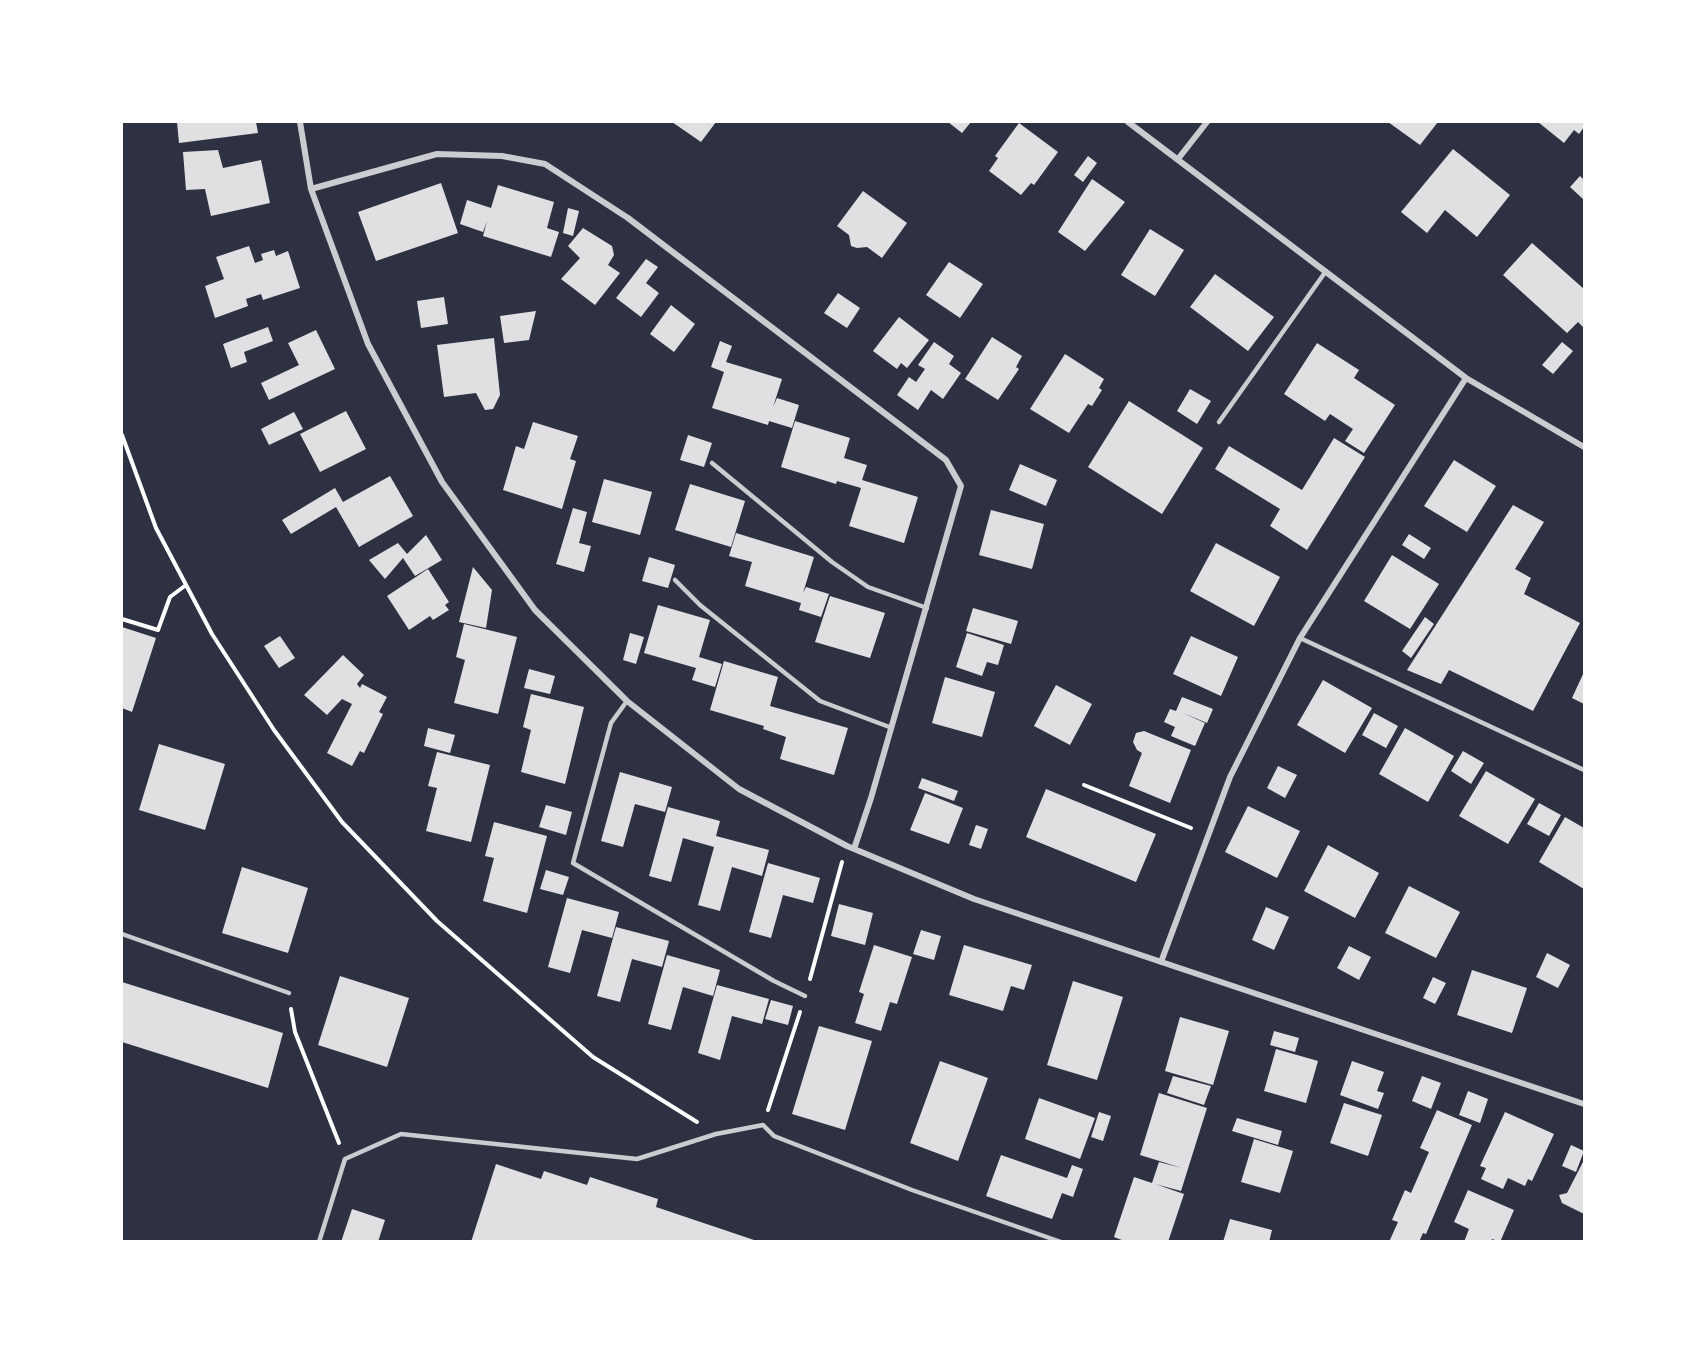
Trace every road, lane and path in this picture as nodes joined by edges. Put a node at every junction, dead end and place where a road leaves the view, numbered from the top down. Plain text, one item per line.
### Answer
1 (300, 122) edge
2 (1128, 122) edge
3 (1208, 122) edge
4 (1178, 159) junction
5 (311, 189) junction
6 (1326, 271) junction
7 (1466, 378) junction
8 (1219, 422) dead end
9 (122, 435) edge
10 (1584, 447) edge
11 (712, 463) dead end
12 (675, 580) dead end
13 (186, 585) junction
14 (927, 608) junction
15 (122, 619) edge
16 (1300, 638) junction
17 (627, 701) junction
18 (892, 728) junction
19 (1584, 770) edge
20 (1084, 785) dead end
21 (1208, 835) junction
22 (854, 849) junction
23 (122, 934) edge
24 (1161, 963) junction
25 (289, 993) joint
26 (805, 996) dead end
27 (1584, 1104) edge
28 (716, 1134) junction
29 (345, 1159) junction
30 (319, 1242) edge
31 (1061, 1242) edge

1 - 5 street
2 - 4 street
3 - 4 street
4 - 6 street
5 - 14 street
5 - 17 street
6 - 7 street
6 - 8 lane
7 - 10 street
7 - 16 street
9 - 13 path
11 - 14 lane
12 - 18 lane
13 - 15 path
13 - 28 path
14 - 18 street
16 - 19 lane
16 - 21 street
17 - 22 street
17 - 26 lane
18 - 22 street
20 - 21 path
21 - 24 street
22 - 24 street
23 - 25 lane
24 - 27 street
25 - 29 path
28 - 29 lane
28 - 31 lane
29 - 30 lane

